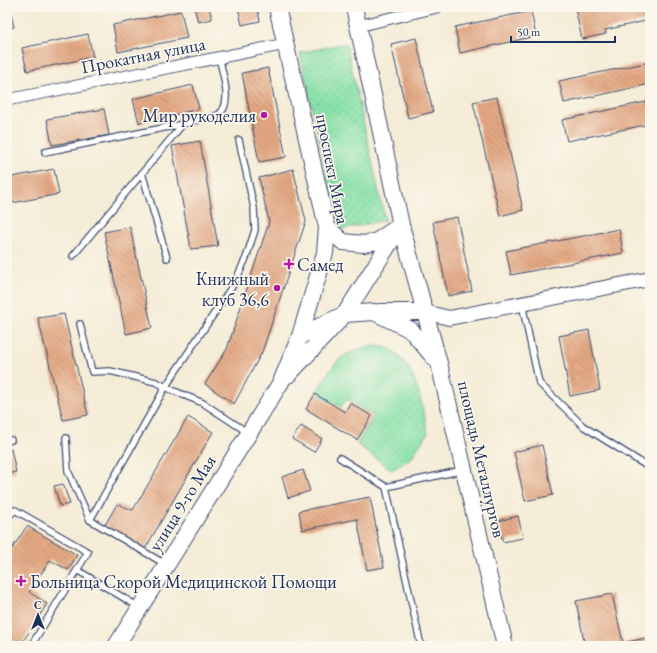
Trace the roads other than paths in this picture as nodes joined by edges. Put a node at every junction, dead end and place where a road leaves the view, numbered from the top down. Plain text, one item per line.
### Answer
1 (278, 7) edge
2 (354, 7) edge
3 (438, 7) edge
4 (358, 26) junction
5 (286, 44) junction
6 (219, 57) junction
7 (7, 100) edge
8 (183, 124) junction
9 (239, 140) dead end
10 (45, 152) dead end
11 (142, 173) junction
12 (401, 225) junction
13 (327, 226) junction
14 (73, 256) dead end
15 (167, 258) dead end
16 (650, 278) edge
17 (522, 304) junction
18 (374, 312) junction
19 (425, 312) junction
20 (345, 314) junction
21 (80, 324) dead end
22 (300, 336) junction
23 (439, 363) junction
24 (281, 382) junction
25 (166, 386) junction
26 (249, 433) junction
27 (66, 438) dead end
28 (340, 458) dead end
29 (650, 468) edge
30 (463, 470) junction
31 (386, 488) junction
32 (7, 518) edge
33 (90, 520) junction
34 (167, 566) junction
35 (77, 570) junction
36 (140, 608) junction
37 (31, 646) edge
38 (116, 646) edge
39 (421, 646) edge
40 (505, 646) edge

1 - 5 main road, проспект Мира
2 - 4 main road
3 - 4 street
4 - 12 main road
5 - 6 street, Прокатная улица
5 - 13 main road, проспект Мира
6 - 7 street, Прокатная улица
6 - 8 lane
8 - 10 lane
8 - 11 lane
9 - 25 lane
11 - 14 lane
11 - 15 lane
12 - 13 main road
12 - 19 main road
12 - 20 main road
13 - 22 main road, проспект Мира
16 - 17 street
17 - 19 street, площадь Металлургов
17 - 29 lane
18 - 19 main road, площадь Металлургов
18 - 20 main road, площадь Металлургов
18 - 23 main road, площадь Металлургов
19 - 23 main road
20 - 22 main road, площадь Металлургов
20 - 24 main road
21 - 25 lane
22 - 24 main road, проспект Мира
23 - 30 main road, площадь Металлургов
24 - 26 main road, улица 9-го Мая
25 - 26 lane
25 - 33 lane
26 - 34 main road, улица 9-го Мая
27 - 33 lane
28 - 31 lane
30 - 31 lane
30 - 40 main road, площадь Металлургов
31 - 39 lane
32 - 35 lane
33 - 34 lane
34 - 36 main road, улица 9-го Мая
35 - 36 lane
35 - 37 lane
36 - 38 main road, улица 9-го Мая

